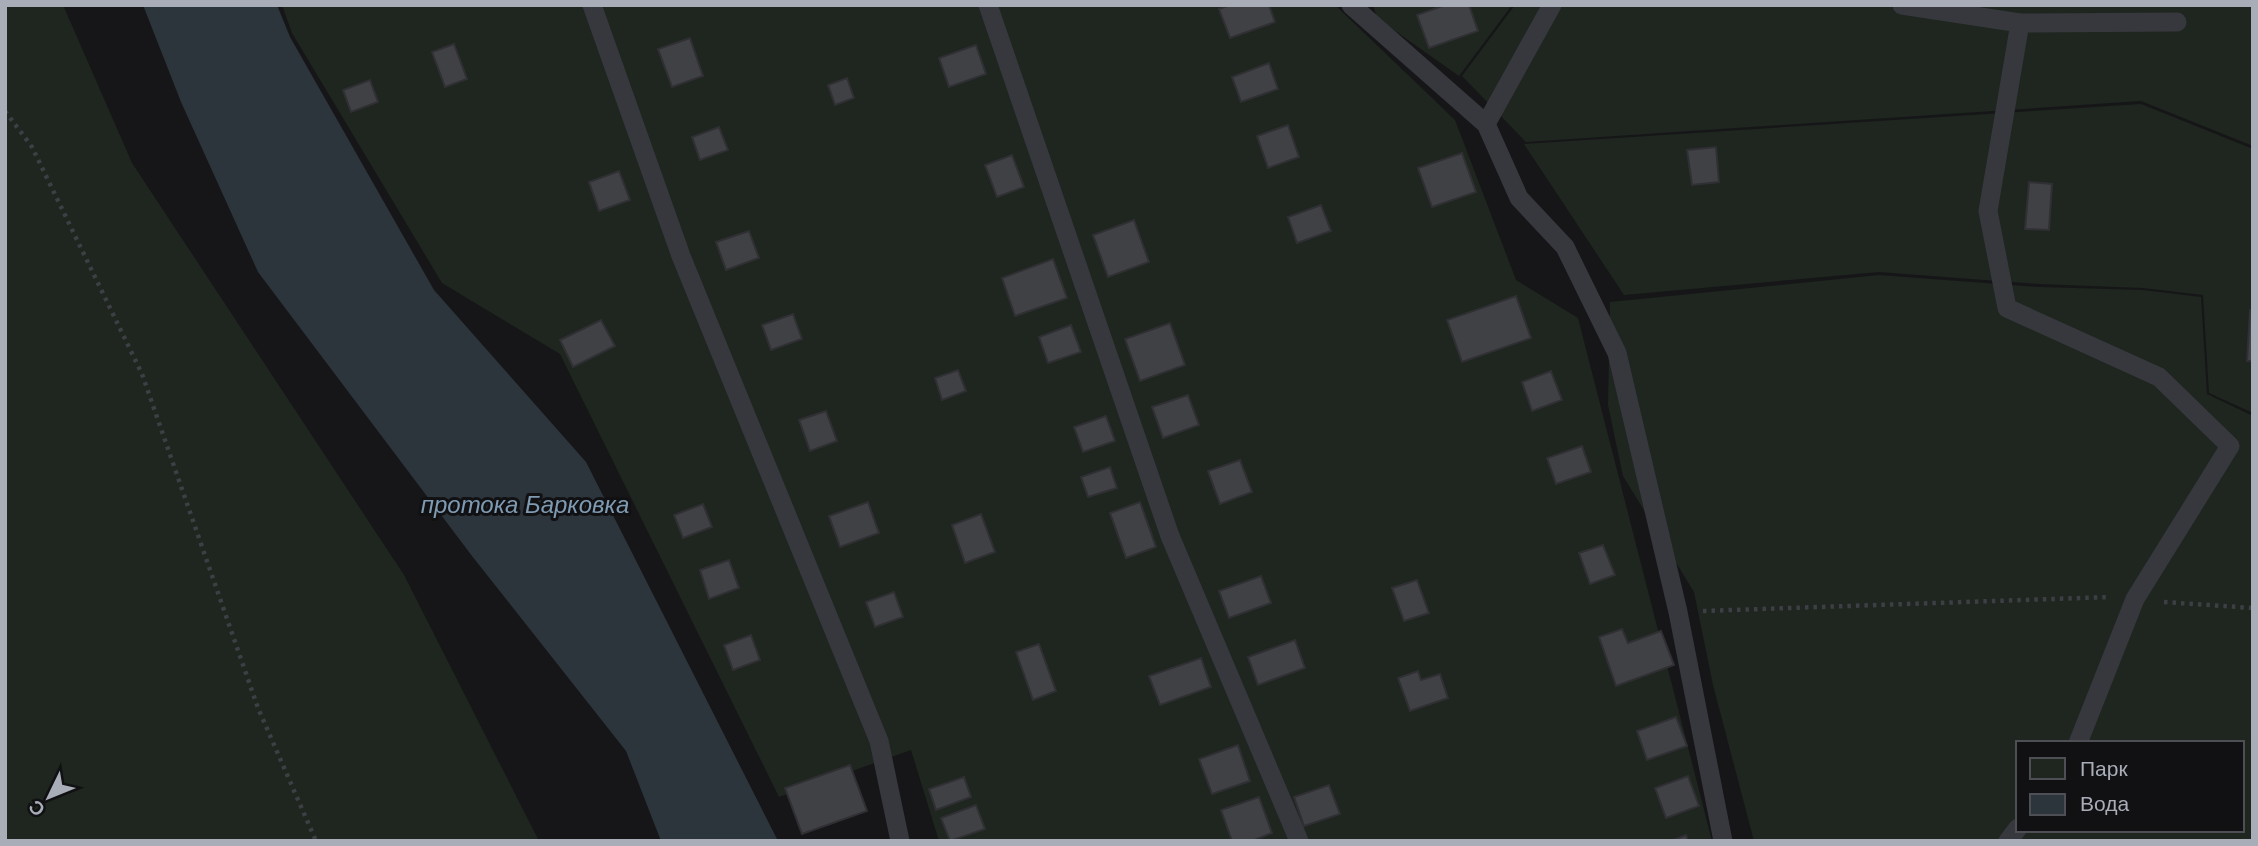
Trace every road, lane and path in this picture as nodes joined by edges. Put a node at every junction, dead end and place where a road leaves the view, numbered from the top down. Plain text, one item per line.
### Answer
1 (592, 5) edge
2 (988, 5) edge
3 (1351, 5) edge
4 (1552, 5) edge
5 (1902, 5) edge
6 (2177, 22) dead end
7 (2020, 23) junction
8 (5, 111) edge
9 (1486, 124) junction
10 (2135, 599) junction
11 (2253, 608) edge
12 (1678, 612) junction
13 (2079, 741) edge
14 (316, 841) edge
15 (900, 841) edge
16 (1299, 841) edge
17 (1723, 841) edge

1 - 15 lane
2 - 16 lane
3 - 9 lane
4 - 9 lane
5 - 7 lane
6 - 7 lane
7 - 10 lane
8 - 14 path
9 - 12 lane
10 - 11 path
10 - 12 path
10 - 13 lane
12 - 17 lane

